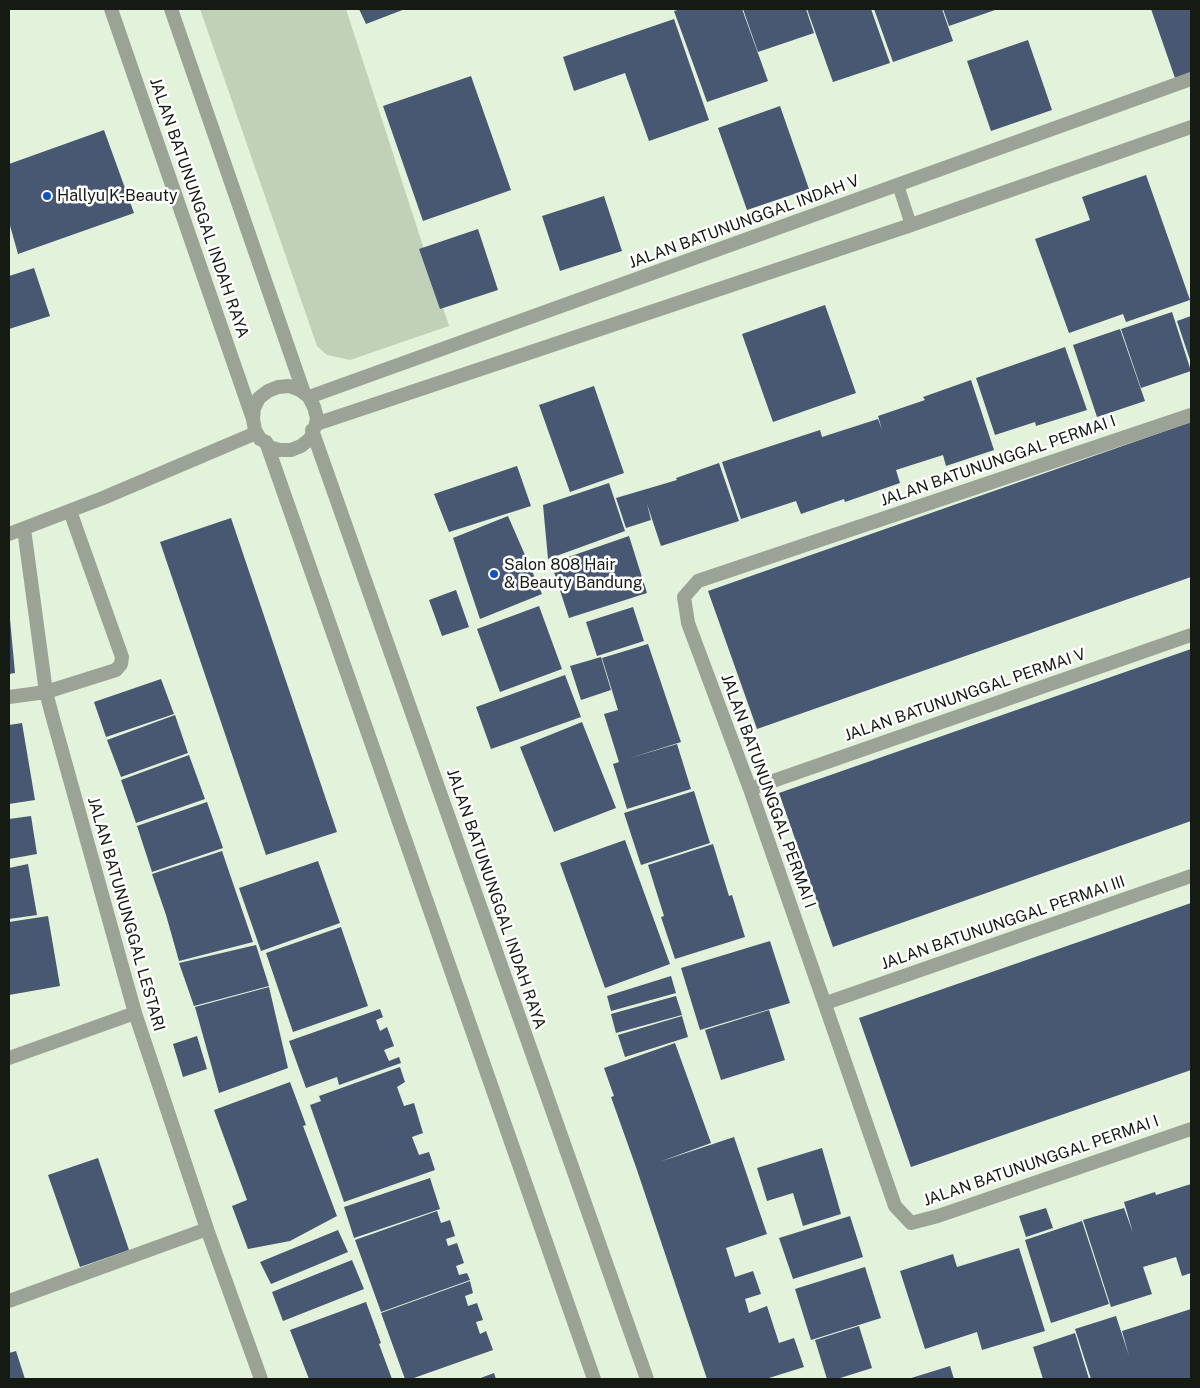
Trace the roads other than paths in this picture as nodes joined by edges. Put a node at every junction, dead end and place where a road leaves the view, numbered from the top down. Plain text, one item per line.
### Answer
1 (111, 9) edge
2 (170, 9) edge
3 (1191, 79) edge
4 (1191, 127) edge
5 (898, 185) junction
6 (911, 225) junction
7 (306, 395) junction
8 (1191, 415) edge
9 (253, 419) junction
10 (314, 427) junction
11 (261, 438) junction
12 (70, 511) junction
13 (24, 529) junction
14 (9, 534) edge
15 (1191, 635) edge
16 (46, 692) junction
17 (9, 697) edge
18 (750, 789) junction
19 (1191, 876) edge
20 (826, 1004) junction
21 (135, 1013) junction
22 (9, 1058) edge
23 (1191, 1129) edge
24 (208, 1229) junction
25 (9, 1301) edge
26 (261, 1379) edge
27 (594, 1379) edge
28 (647, 1379) edge

1 - 9 street, JALAN BATUNUNGGAL INDAH RAYA
2 - 7 street
3 - 5 street, JALAN BATUNUNGGAL INDAH V
4 - 6 street
5 - 6 lane
5 - 7 street, JALAN BATUNUNGGAL INDAH V
6 - 10 street
7 - 9 street
7 - 10 street
8 - 18 street, JALAN BATUNUNGGAL PERMAI I
9 - 11 street
10 - 11 street
10 - 28 street, JALAN BATUNUNGGAL INDAH RAYA
11 - 12 street
11 - 27 street
12 - 13 street
12 - 16 street
13 - 14 street
13 - 16 street, JALAN BATUNUNGGAL LESTARI
15 - 18 street, JALAN BATUNUNGGAL PERMAI V
16 - 17 street
16 - 21 street, JALAN BATUNUNGGAL LESTARI
18 - 20 street, JALAN BATUNUNGGAL PERMAI I
19 - 20 street, JALAN BATUNUNGGAL PERMAI III
20 - 23 street, JALAN BATUNUNGGAL PERMAI I
21 - 22 street
21 - 24 street, JALAN BATUNUNGGAL LESTARI
24 - 25 street
24 - 26 street, JALAN BATUNUNGGAL LESTARI

